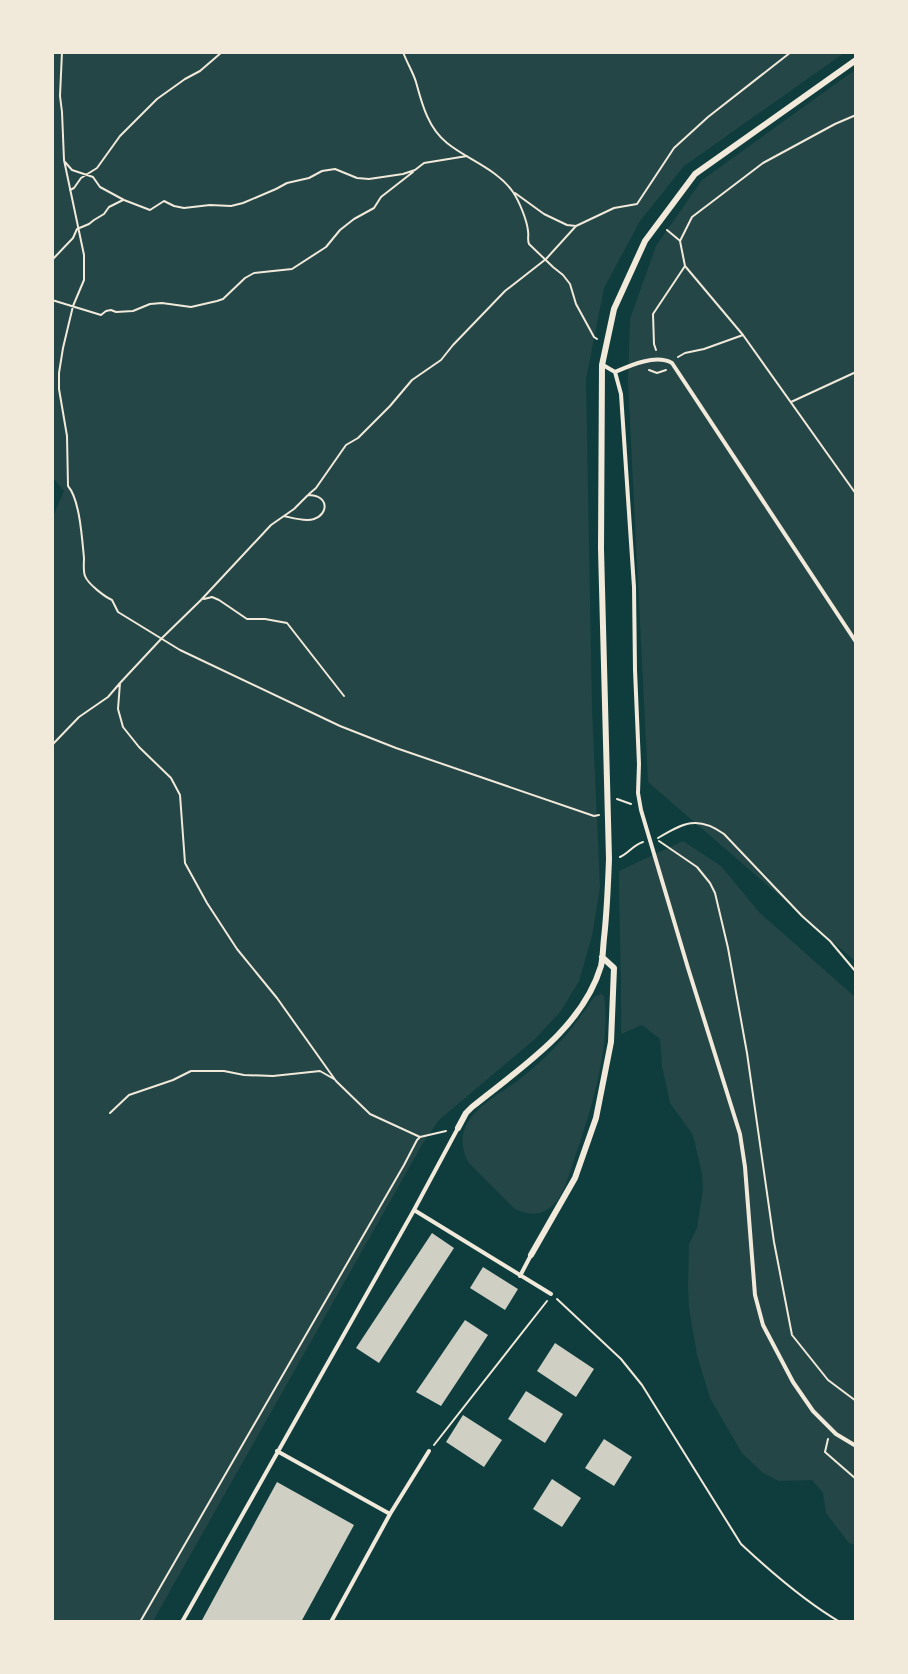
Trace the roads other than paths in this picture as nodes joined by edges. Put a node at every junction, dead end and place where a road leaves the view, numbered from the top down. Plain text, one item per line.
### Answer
1 (855, 60) edge
2 (602, 365) junction
3 (615, 372) junction
4 (855, 642) edge
5 (602, 957) junction
6 (458, 1128) joint
7 (414, 1210) junction
8 (531, 1255) joint
9 (520, 1276) junction
10 (551, 1294) road end
11 (855, 1446) edge
12 (277, 1451) junction
13 (429, 1451) road end
14 (390, 1514) junction
15 (182, 1622) edge
16 (331, 1622) edge

1 - 2 street
2 - 3 lane
2 - 5 street
3 - 4 lane
3 - 11 lane
5 - 6 street
5 - 8 street
6 - 7 lane
7 - 9 lane
7 - 12 lane
8 - 9 lane
9 - 10 lane
12 - 14 lane
12 - 15 lane
13 - 14 lane
14 - 16 lane

